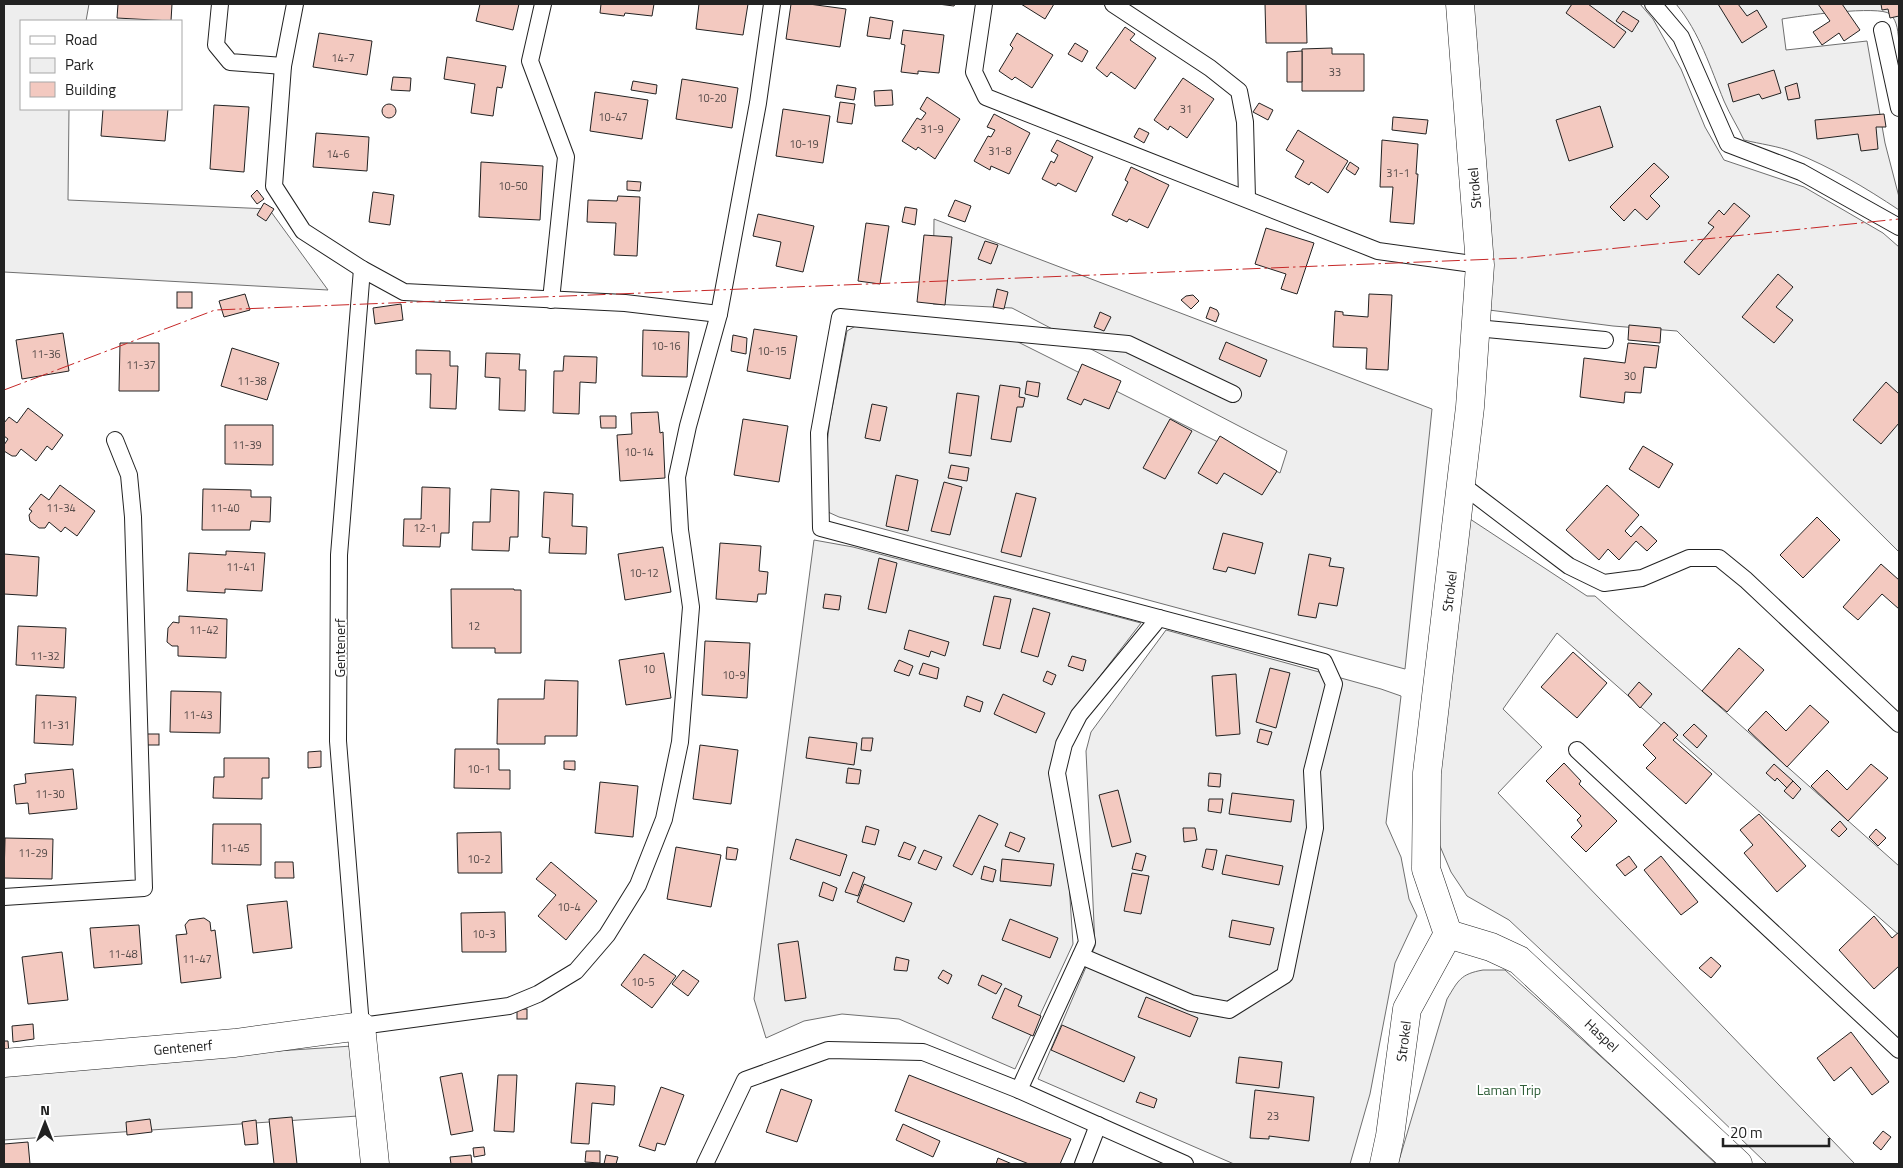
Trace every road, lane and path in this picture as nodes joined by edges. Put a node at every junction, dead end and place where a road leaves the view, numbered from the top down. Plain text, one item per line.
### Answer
1 (220, 4) edge
2 (295, 4) edge
3 (543, 4) edge
4 (772, 4) edge
5 (984, 4) edge
6 (1113, 4) edge
7 (1460, 4) edge
8 (1653, 4) edge
9 (1882, 30) dead end
10 (283, 66) junction
11 (1899, 108) edge
12 (1247, 198) junction
13 (1899, 227) edge
14 (1480, 265) junction
15 (362, 269) junction
16 (550, 300) junction
17 (719, 314) junction
18 (1476, 328) junction
19 (1605, 340) dead end
20 (1233, 394) dead end
21 (115, 440) dead end
22 (1461, 484) junction
23 (1159, 618) junction
24 (1899, 724) edge
25 (1576, 750) dead end
26 (4, 897) edge
27 (1448, 934) junction
28 (1081, 956) junction
29 (361, 1026) junction
30 (1899, 1050) edge
31 (4, 1063) edge
32 (1018, 1090) junction
33 (1098, 1125) junction
34 (375, 1164) edge
35 (705, 1164) edge
36 (1083, 1164) edge
37 (1185, 1164) edge
38 (1384, 1164) edge
39 (1738, 1164) edge

1 - 10 lane
2 - 10 lane
3 - 16 lane
4 - 17 lane
5 - 12 lane
6 - 12 lane
7 - 14 street, Strokel
8 - 13 lane
9 - 11 lane
10 - 15 lane
12 - 14 lane
14 - 18 street, Strokel
15 - 16 lane
15 - 29 lane, Gentenerf
16 - 17 lane
17 - 29 lane
18 - 19 lane
18 - 22 street, Strokel
20 - 23 lane
21 - 26 lane
22 - 24 lane
22 - 27 street, Strokel
23 - 28 lane
23 - 28 lane
25 - 30 lane
27 - 38 street, Strokel
27 - 39 street, Haspel
28 - 32 lane
29 - 31 street, Gentenerf
29 - 34 street, Gentenerf
32 - 33 lane
32 - 35 lane
33 - 36 lane
33 - 37 lane

